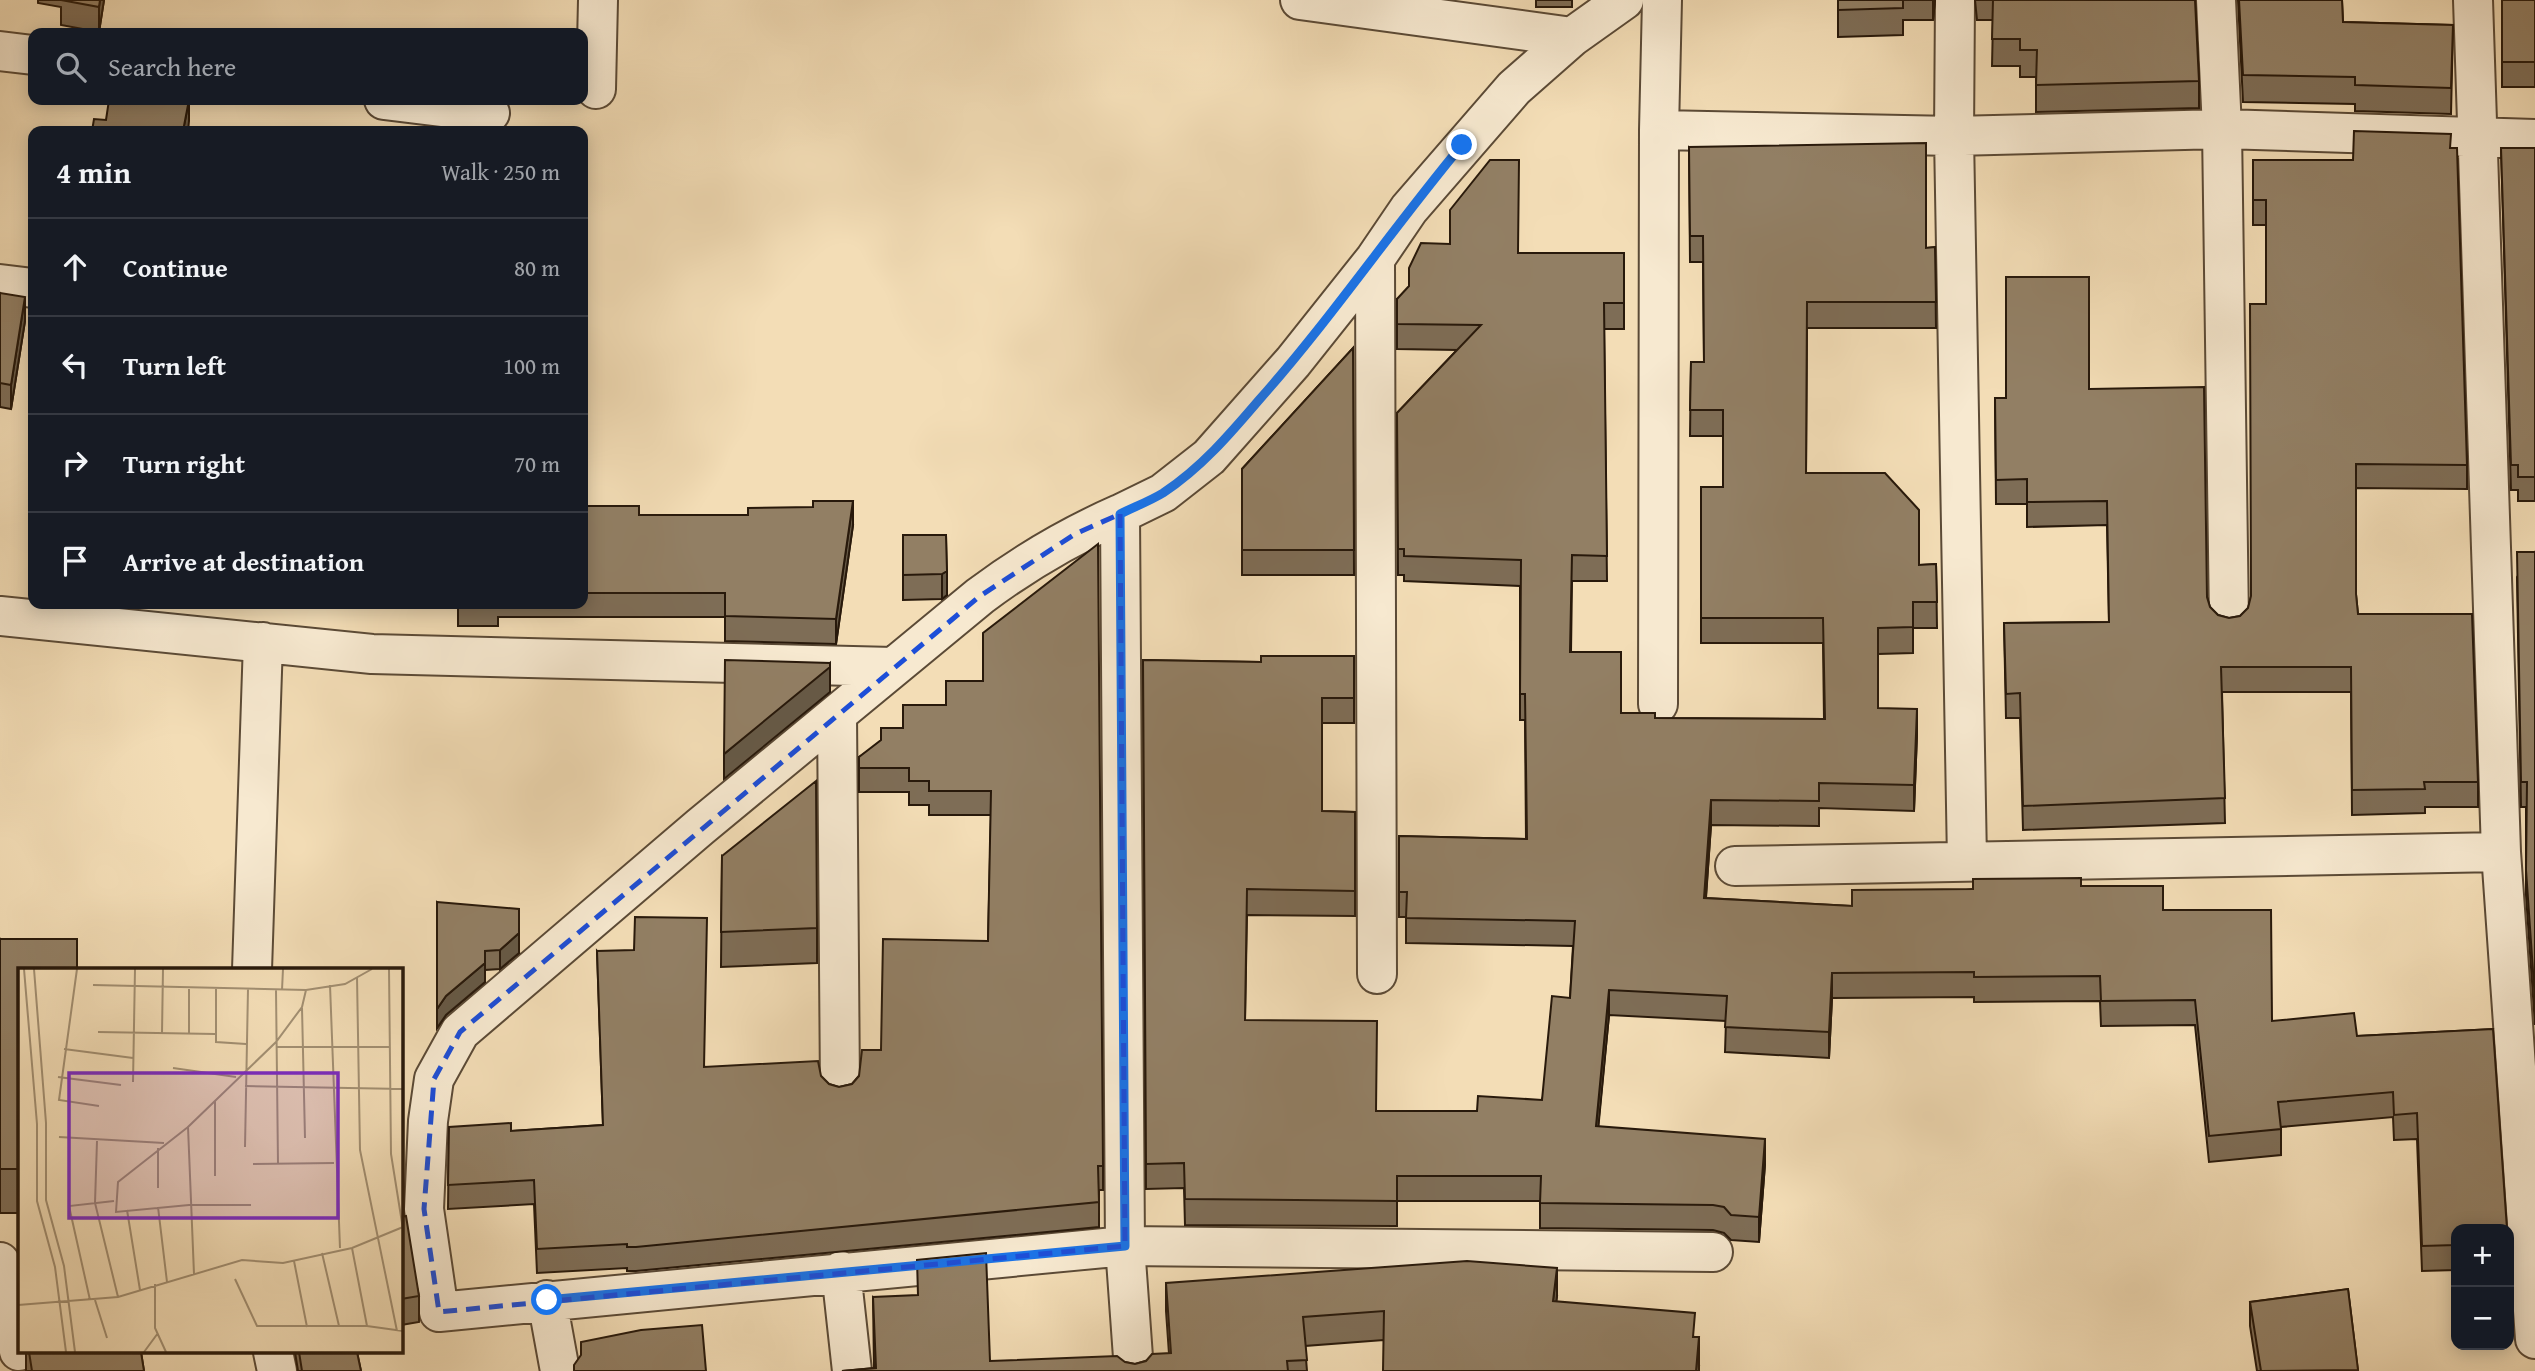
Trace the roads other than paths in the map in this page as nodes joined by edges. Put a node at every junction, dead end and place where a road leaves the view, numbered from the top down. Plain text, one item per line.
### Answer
1 (598, 0) edge
2 (1300, 0) edge
3 (1624, 0) edge
4 (1662, 0) edge
5 (1955, 0) edge
6 (2216, 0) edge
7 (2473, 0) edge
8 (1572, 37) junction
9 (0, 51) edge
10 (28, 54) edge
11 (596, 89) dead end
12 (425, 105) edge
13 (490, 113) dead end
14 (2222, 129) junction
15 (1658, 130) junction
16 (2479, 135) junction
17 (1954, 136) junction
18 (2535, 139) edge
19 (1375, 259) junction
20 (0, 284) edge
21 (28, 287) edge
22 (1120, 514) junction
23 (0, 617) edge
24 (2229, 621) edge
25 (263, 642) junction
26 (893, 667) junction
27 (1658, 704) dead end
28 (837, 714) junction
29 (2501, 852) junction
30 (1967, 861) junction
31 (1735, 866) dead end
32 (252, 968) edge
33 (1377, 974) dead end
34 (841, 1090) edge
35 (413, 1210) edge
36 (1125, 1246) junction
37 (1713, 1252) dead end
38 (18, 1259) edge
39 (0, 1262) edge
40 (841, 1272) junction
41 (547, 1300) junction
42 (2535, 1339) edge
43 (18, 1346) edge
44 (20, 1354) edge
45 (24, 1371) edge
46 (560, 1371) edge
47 (852, 1371) edge
48 (1134, 1371) edge

1 - 11 street
2 - 8 street
3 - 8 street
4 - 15 street
5 - 17 street
6 - 14 street
7 - 16 street
8 - 19 street
9 - 10 street
12 - 13 street
14 - 16 street
14 - 17 street
14 - 24 street
15 - 17 street
15 - 27 street
16 - 18 street
16 - 29 street
17 - 30 street
19 - 22 street
19 - 33 street
20 - 21 street
22 - 26 street
22 - 36 street
23 - 25 street
25 - 26 street
25 - 32 street
26 - 28 street
28 - 34 street
28 - 35 street
29 - 30 street
29 - 42 street
30 - 31 street
35 - 41 street
36 - 37 street
36 - 40 street
36 - 48 street
38 - 39 street
39 - 43 street
40 - 41 street
40 - 47 street
41 - 46 street
44 - 45 street

